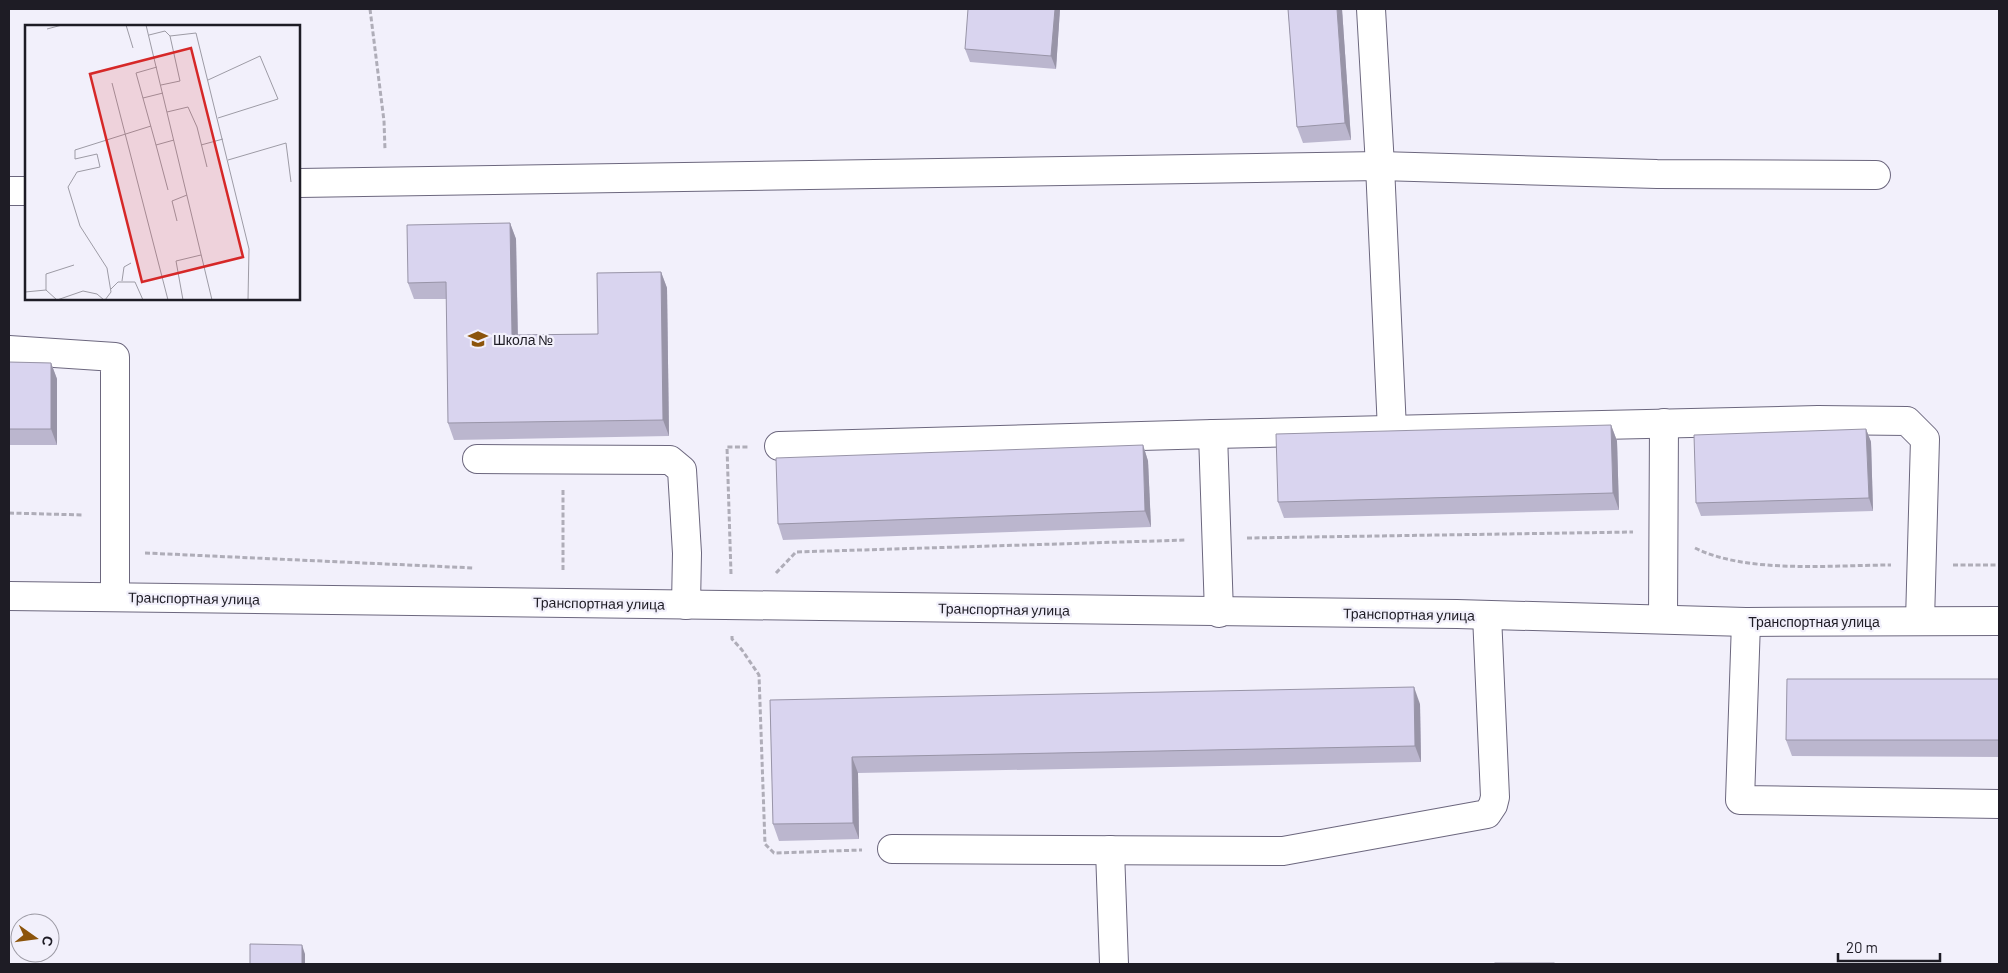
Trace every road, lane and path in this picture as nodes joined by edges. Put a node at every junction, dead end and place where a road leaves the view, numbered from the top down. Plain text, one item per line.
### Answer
1 (370, 9) edge
2 (1371, 9) edge
3 (1380, 166) junction
4 (1876, 175) dead end
5 (385, 180) junction
6 (300, 183) edge
7 (9, 191) edge
8 (25, 191) edge
9 (9, 350) edge
10 (1664, 423) junction
11 (1392, 430) junction
12 (1213, 434) junction
13 (779, 446) joint
14 (477, 459) dead end
15 (563, 459) junction
16 (9, 513) edge
17 (115, 516) junction
18 (1663, 531) junction
19 (1216, 539) junction
20 (115, 552) junction
21 (1921, 564) junction
22 (1999, 565) edge
23 (480, 568) dead end
24 (554, 572) dead end
25 (771, 578) dead end
26 (9, 596) edge
27 (114, 597) junction
28 (686, 604) junction
29 (732, 605) junction
30 (1219, 612) junction
31 (1487, 615) junction
32 (1663, 619) junction
33 (1920, 621) junction
34 (1999, 621) edge
35 (1746, 622) junction
36 (1999, 804) edge
37 (892, 849) joint
38 (1110, 850) junction
39 (1114, 964) edge

1 - 5 path
2 - 3 main road
3 - 4 main road
3 - 5 main road
3 - 11 main road
5 - 6 main road
7 - 8 main road
9 - 17 main road
10 - 11 main road
10 - 18 main road
10 - 21 main road
11 - 12 main road
12 - 13 main road
12 - 19 main road
13 - 29 path
14 - 15 main road
15 - 24 path
15 - 28 main road
16 - 17 path
17 - 20 main road
18 - 19 path
18 - 21 path
18 - 32 main road
19 - 25 path
19 - 30 main road
20 - 23 path
20 - 27 main road
21 - 22 path
21 - 33 main road
26 - 27 main road, Транспортная улица
27 - 28 main road, Транспортная улица
28 - 29 main road, Транспортная улица
29 - 30 main road, Транспортная улица
29 - 37 path
30 - 31 main road, Транспортная улица
31 - 32 main road, Транспортная улица
31 - 38 main road
32 - 35 main road, Транспортная улица
33 - 34 main road, Транспортная улица
33 - 35 main road, Транспортная улица
35 - 36 main road
37 - 38 main road
38 - 39 main road

